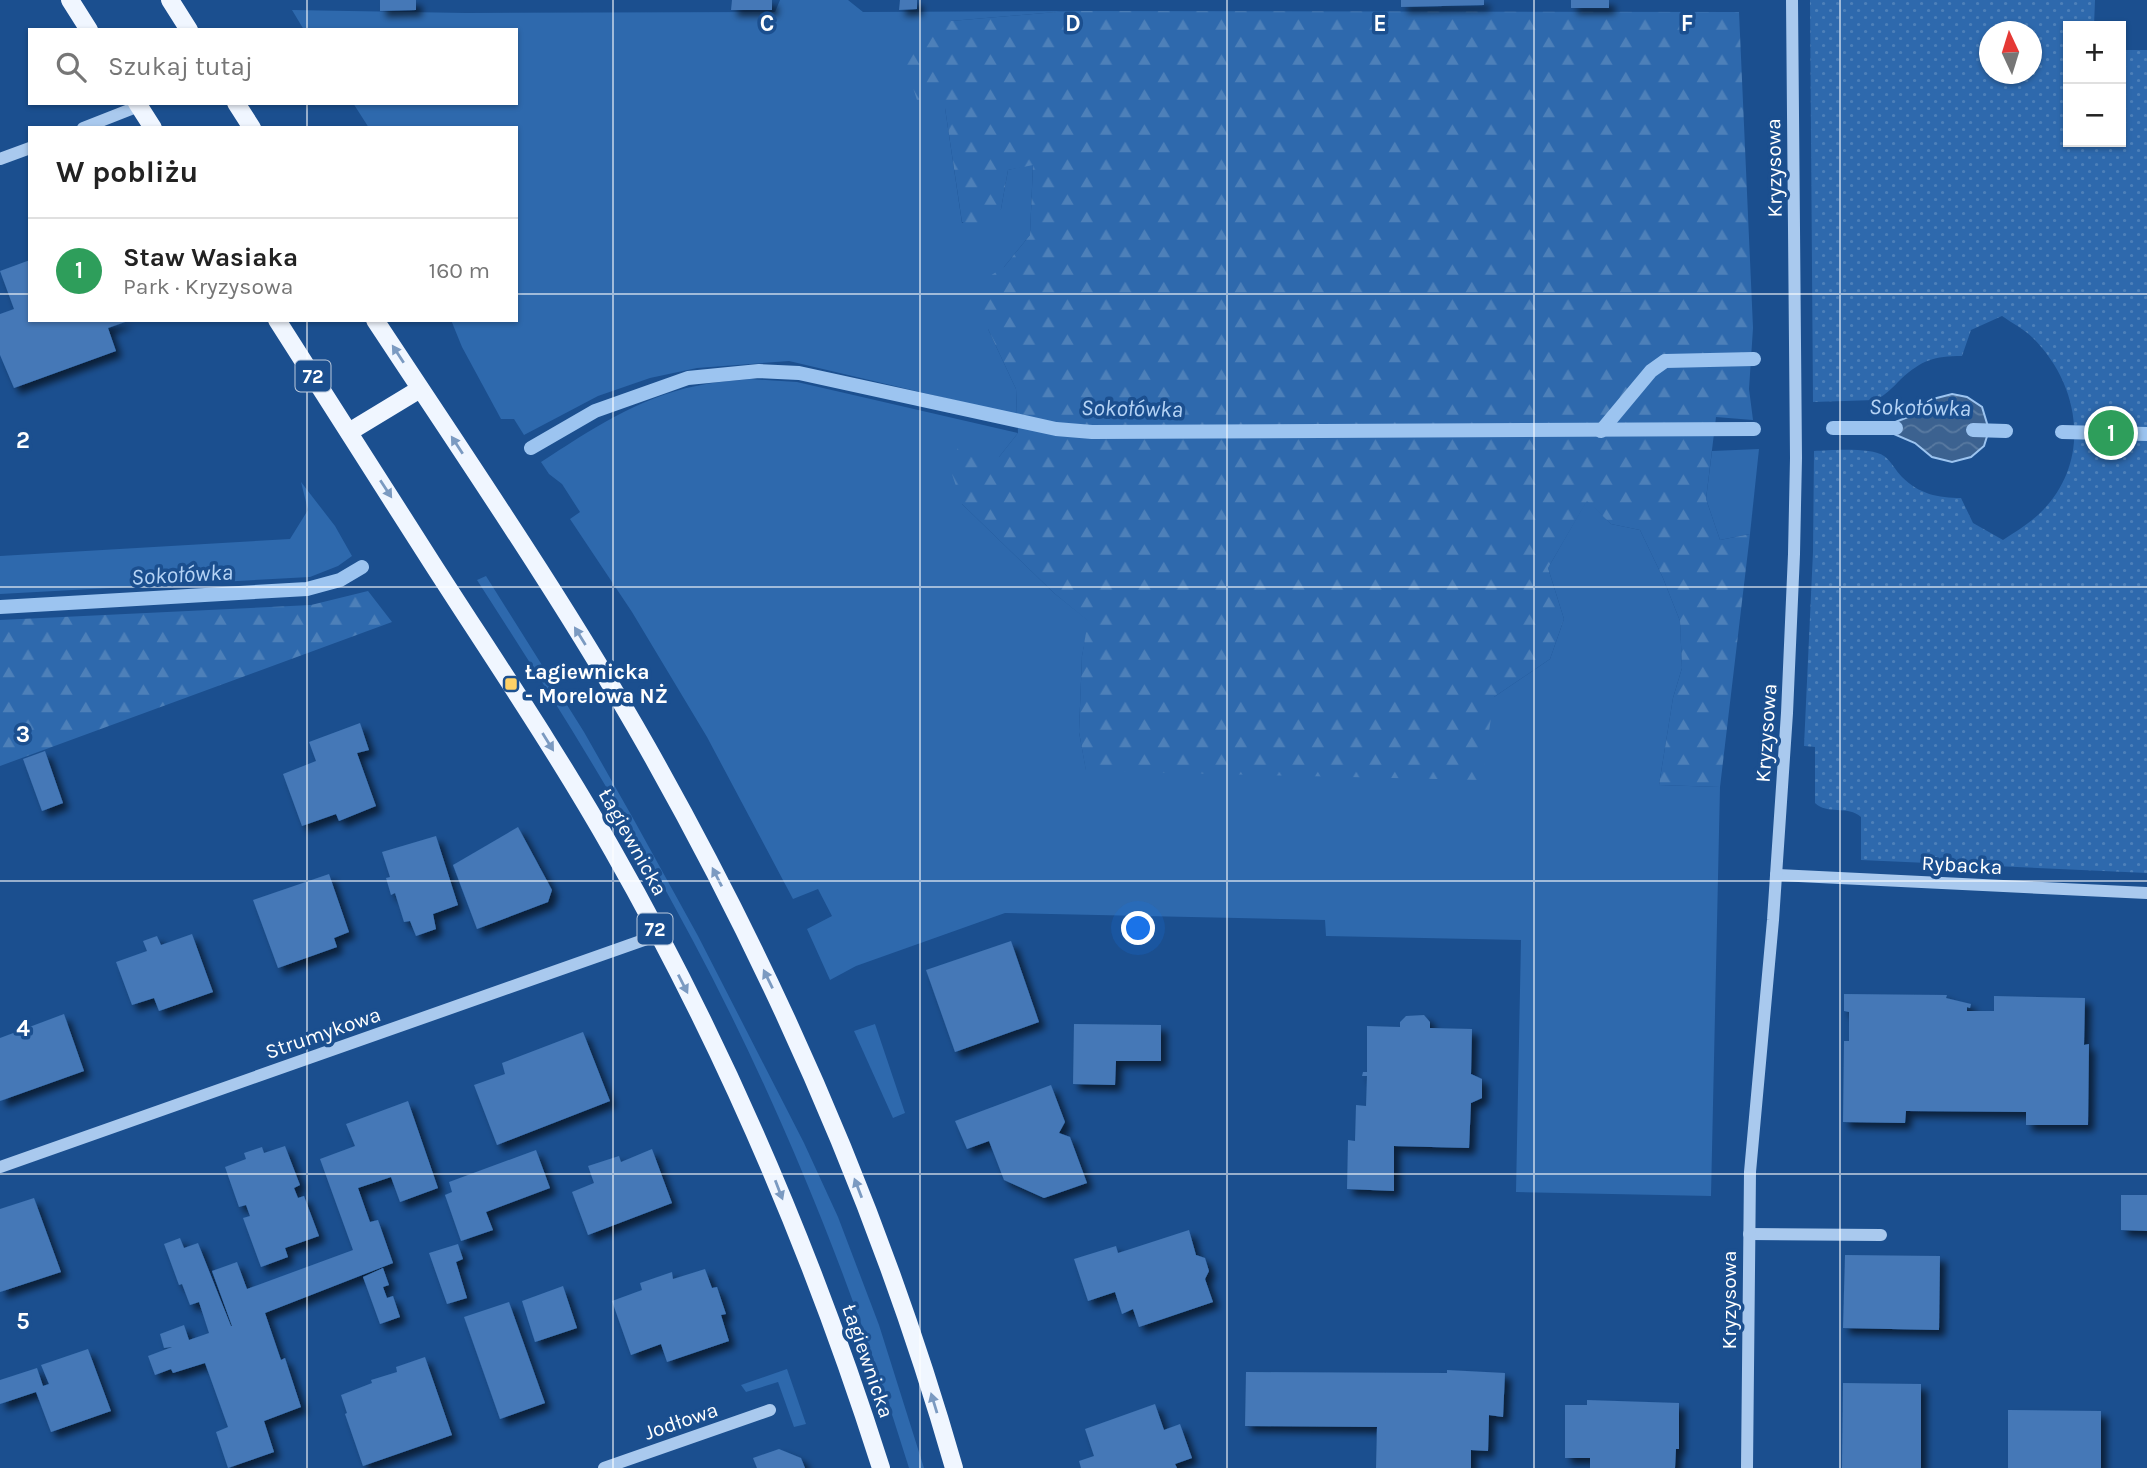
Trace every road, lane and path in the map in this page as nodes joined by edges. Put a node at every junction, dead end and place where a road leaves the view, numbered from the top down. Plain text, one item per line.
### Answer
1 (70, 0) edge
2 (170, 0) edge
3 (1792, 0) edge
4 (88, 28) edge
5 (188, 28) edge
6 (138, 105) edge
7 (237, 105) edge
8 (88, 126) edge
9 (152, 126) edge
10 (251, 126) edge
11 (28, 149) edge
12 (0, 159) edge
13 (278, 322) edge
14 (376, 322) edge
15 (420, 388) junction
16 (349, 432) junction
17 (1776, 874) junction
18 (2147, 893) edge
19 (659, 935) junction
20 (0, 1167) edge
21 (1749, 1234) junction
22 (1881, 1235) dead end
23 (770, 1410) dead end
24 (604, 1468) edge
25 (881, 1468) edge
26 (954, 1468) edge
27 (1747, 1468) edge

1 - 4 main road
2 - 5 main road
3 - 17 street, Kryzysowa
6 - 8 street
6 - 9 main road
7 - 10 main road
11 - 12 street
13 - 16 main road, Łagiewnicka / 72
15 -> 14 main road
15 - 16 main road
26 -> 15 main road
16 -> 19 main road, Łagiewnicka / 72
17 - 18 street, Rybacka
17 - 21 street, Kryzysowa
19 - 20 street, Strumykowa
19 -> 25 main road, Łagiewnicka / 72
21 - 22 street
21 - 27 street, Kryzysowa
23 - 24 street, Jodłowa

